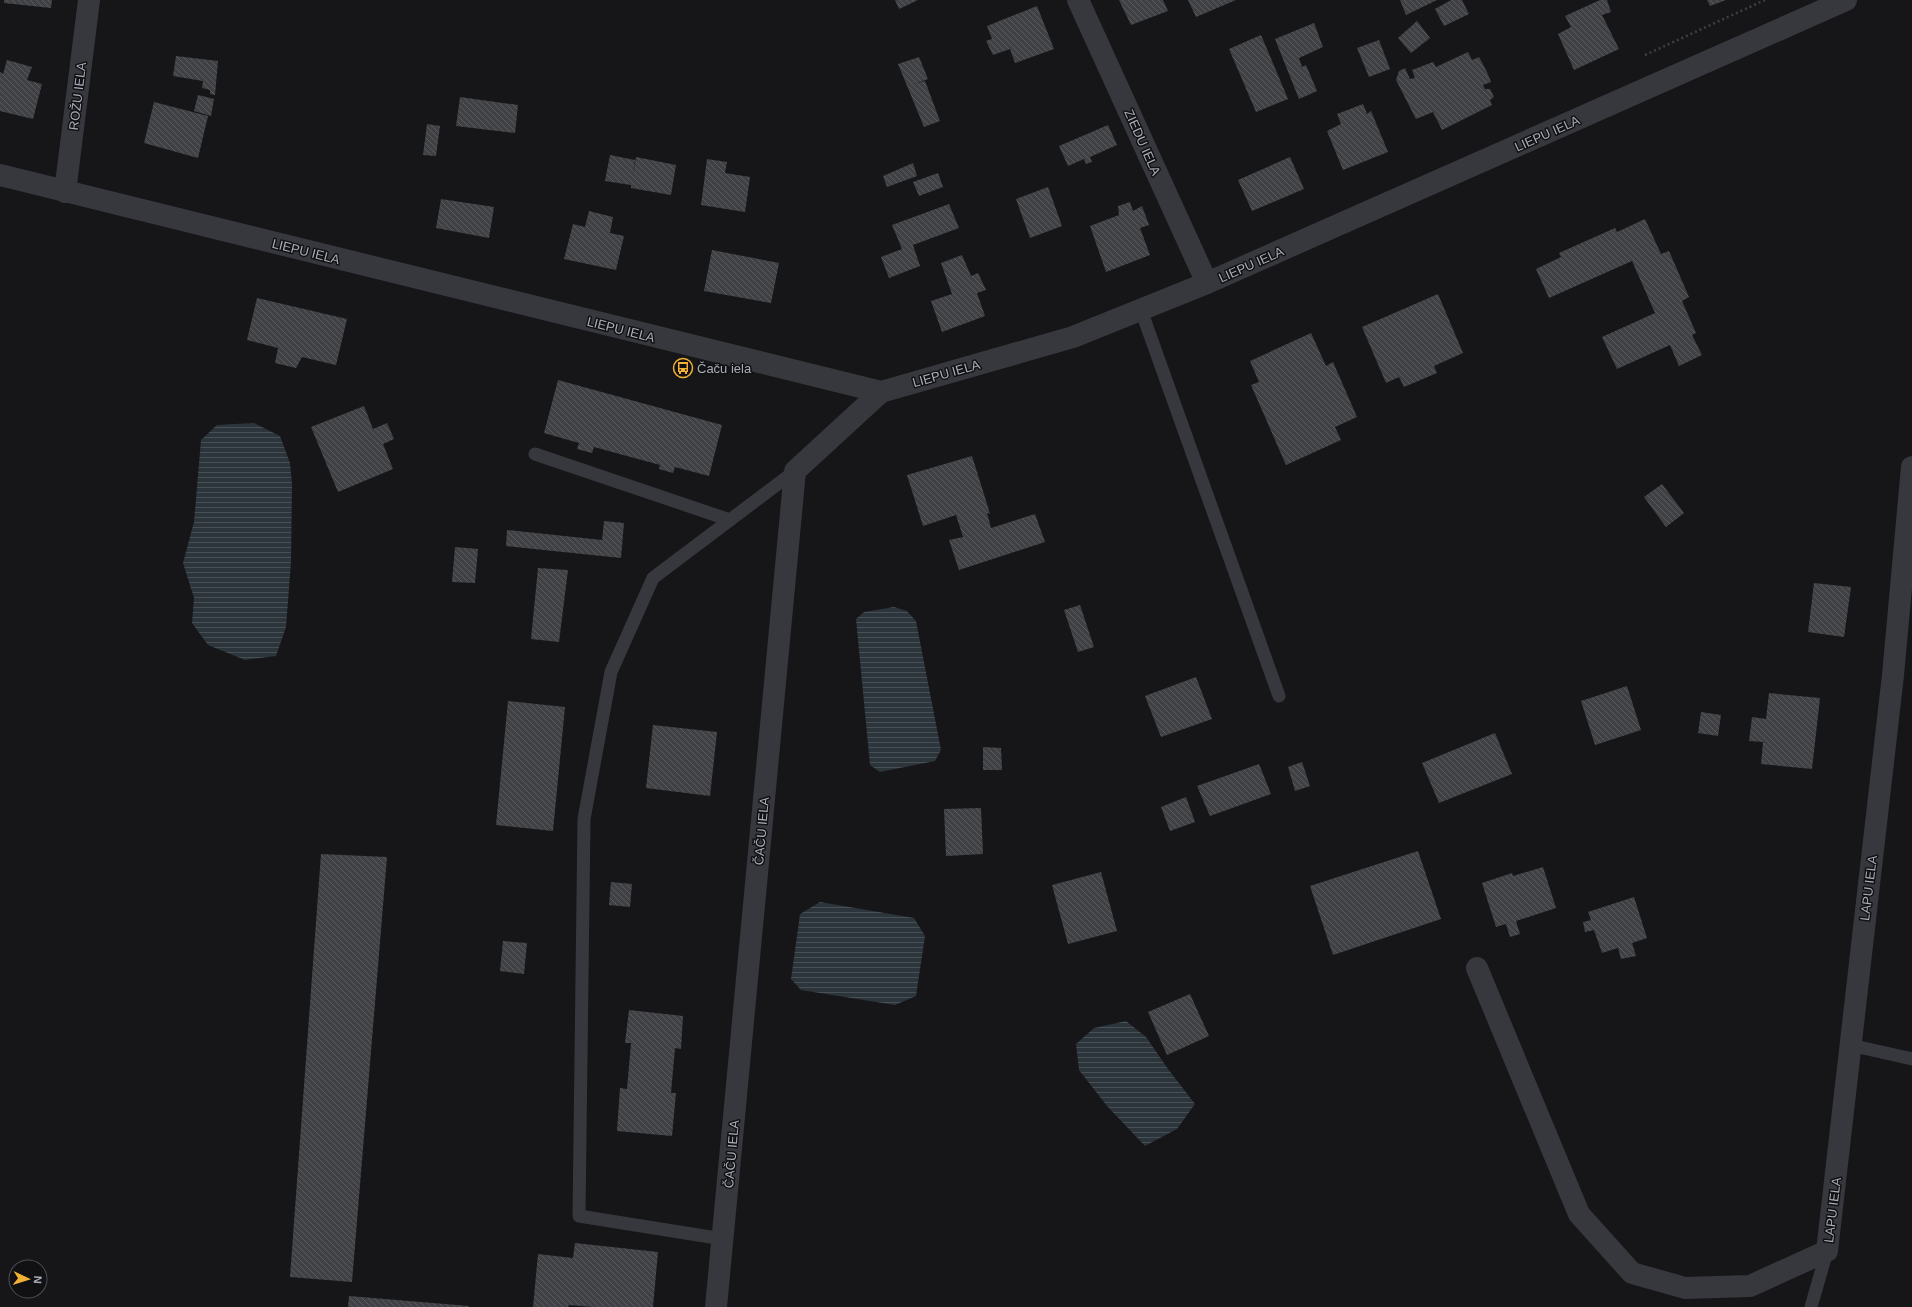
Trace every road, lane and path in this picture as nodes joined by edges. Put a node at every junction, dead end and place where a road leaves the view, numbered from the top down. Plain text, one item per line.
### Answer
1 (89, 0) edge
2 (1078, 0) edge
3 (1846, 0) edge
4 (0, 175) edge
5 (64, 192) junction
6 (1207, 283) junction
7 (1141, 310) junction
8 (881, 392) junction
9 (536, 454) dead end
10 (1912, 467) edge
11 (795, 471) junction
12 (730, 520) junction
13 (1279, 696) dead end
14 (1477, 968) dead end
15 (1850, 1045) junction
16 (1912, 1060) edge
17 (723, 1239) junction
18 (1827, 1251) junction
19 (716, 1307) edge
20 (1811, 1307) edge

1 - 5 street, ROŽU IELA
2 - 6 street, ZIEDU IELA
3 - 6 street, LIEPU IELA
4 - 5 street, LIEPU IELA
5 - 8 street, LIEPU IELA
6 - 7 street, LIEPU IELA
7 - 8 street, LIEPU IELA
7 - 13 lane
8 - 11 street
9 - 12 lane
10 - 15 street, LAPU IELA
11 - 12 lane
11 - 17 street, ČAČU IELA
12 - 17 lane
14 - 18 street
15 - 16 lane
15 - 18 street, LAPU IELA
17 - 19 street, ČAČU IELA
18 - 20 lane, LAPU IELA

